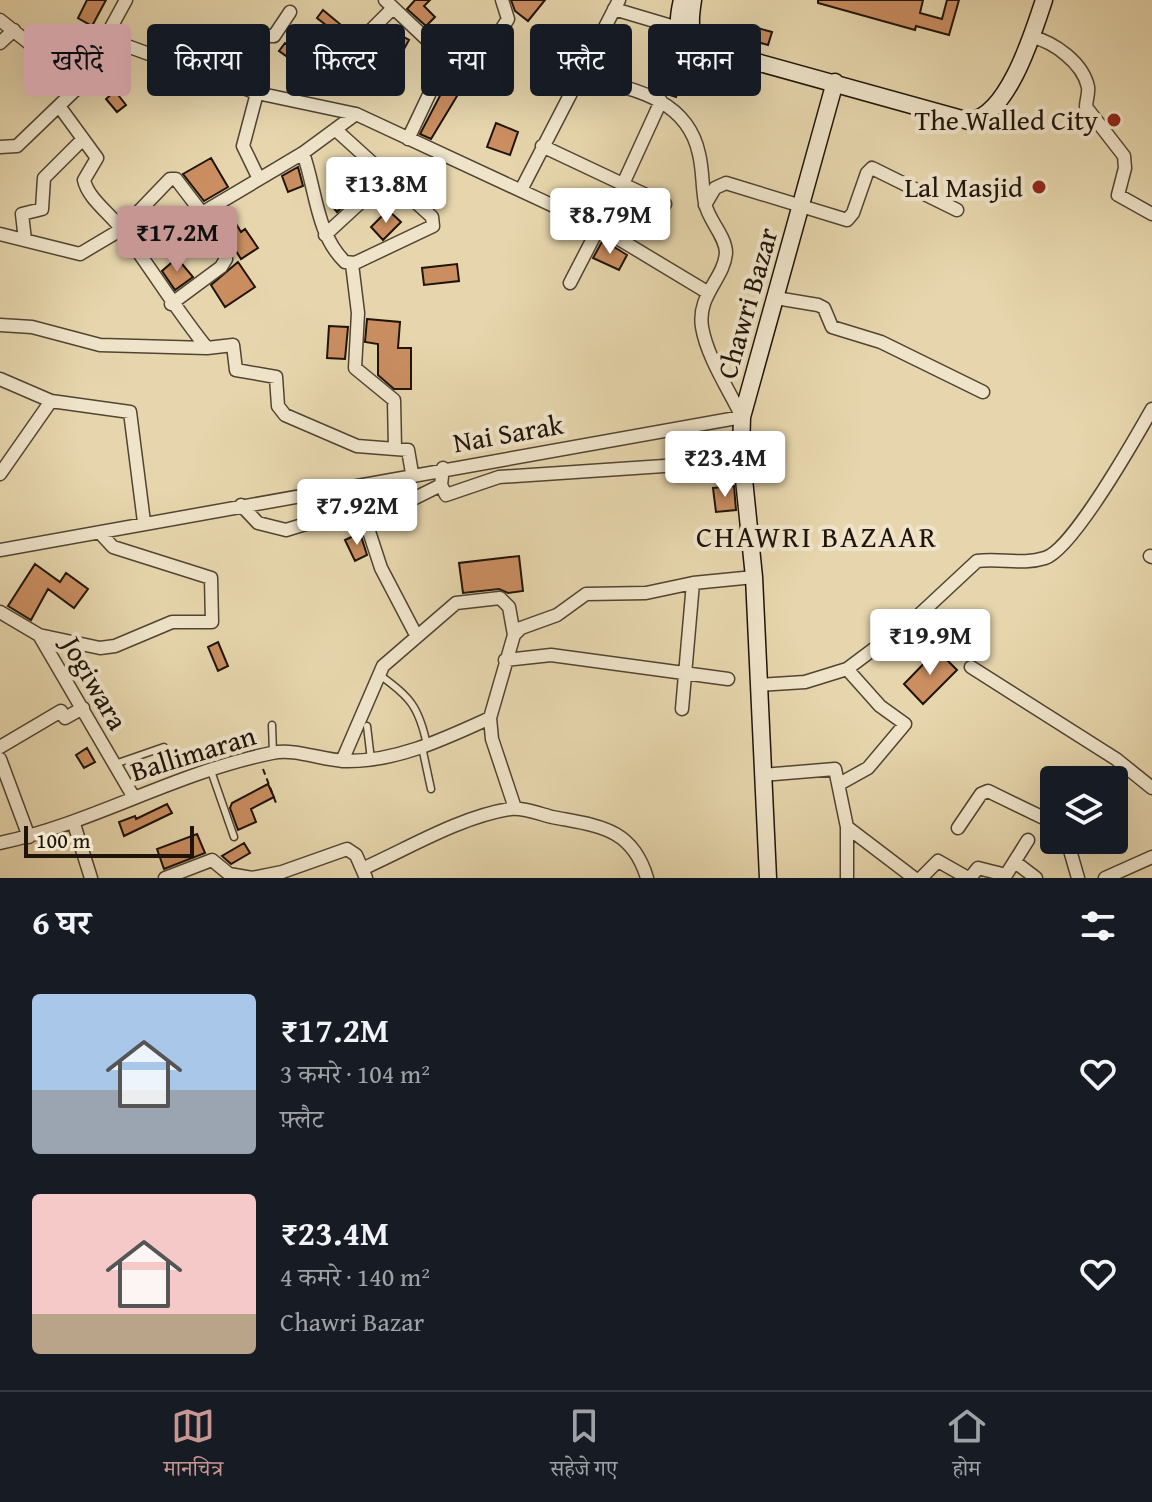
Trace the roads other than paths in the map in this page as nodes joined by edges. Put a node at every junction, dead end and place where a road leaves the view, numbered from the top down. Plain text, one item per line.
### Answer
1 (126, 0) edge
2 (502, 0) edge
3 (682, 0) edge
4 (693, 0) edge
5 (1044, 0) edge
6 (389, 4) edge
7 (617, 5) edge
8 (290, 12) dead end
9 (0, 20) edge
10 (114, 24) edge
11 (374, 24) edge
12 (505, 24) edge
13 (607, 24) edge
14 (667, 24) edge
15 (679, 24) edge
16 (14, 30) junction
17 (270, 36) edge
18 (1032, 37) junction
19 (24, 38) edge
20 (0, 43) edge
21 (761, 70) edge
22 (834, 86) junction
23 (632, 89) edge
24 (68, 96) edge
25 (256, 96) edge
26 (270, 96) edge
27 (568, 96) edge
28 (661, 101) junction
29 (59, 106) junction
30 (356, 114) junction
31 (336, 130) junction
32 (83, 139) junction
33 (408, 139) junction
34 (542, 146) junction
35 (0, 147) edge
36 (303, 153) junction
37 (258, 177) junction
38 (388, 177) junction
39 (623, 184) junction
40 (521, 190) junction
41 (665, 204) dead end
42 (705, 205) junction
43 (801, 208) junction
44 (957, 210) dead end
45 (202, 213) junction
46 (1152, 214) edge
47 (599, 227) junction
48 (122, 229) junction
49 (0, 234) edge
50 (325, 235) junction
51 (25, 240) junction
52 (352, 264) junction
53 (570, 283) dead end
54 (707, 292) junction
55 (776, 298) junction
56 (171, 304) junction
57 (0, 325) edge
58 (207, 348) junction
59 (0, 379) edge
60 (983, 392) dead end
61 (51, 401) junction
62 (1152, 411) edge
63 (742, 417) junction
64 (395, 449) junction
65 (741, 451) junction
66 (443, 468) junction
67 (412, 473) junction
68 (0, 474) edge
69 (441, 485) junction
70 (241, 505) junction
71 (361, 507) junction
72 (144, 522) junction
73 (100, 533) junction
74 (0, 550) edge
75 (754, 577) junction
76 (693, 583) junction
77 (0, 612) edge
78 (39, 635) junction
79 (416, 635) junction
80 (514, 635) junction
81 (505, 660) junction
82 (971, 667) dead end
83 (847, 669) junction
84 (378, 674) junction
85 (686, 674) junction
86 (728, 679) dead end
87 (759, 685) junction
88 (83, 708) junction
89 (682, 709) dead end
90 (490, 718) junction
91 (272, 725) dead end
92 (367, 726) dead end
93 (425, 746) junction
94 (0, 747) edge
95 (164, 747) dead end
96 (273, 753) junction
97 (0, 759) edge
98 (371, 760) junction
99 (342, 761) junction
100 (115, 764) junction
101 (209, 768) junction
102 (762, 775) junction
103 (841, 783) junction
104 (1152, 788) edge
105 (431, 789) dead end
106 (133, 796) junction
107 (515, 808) junction
108 (1040, 816) edge
109 (74, 824) junction
110 (847, 827) junction
111 (958, 828) dead end
112 (29, 837) junction
113 (234, 837) dead end
114 (1028, 840) dead end
115 (0, 843) edge
116 (1071, 854) edge
117 (1152, 857) edge
118 (1015, 862) junction
119 (364, 873) edge
120 (91, 878) edge
121 (165, 878) edge
122 (647, 878) edge
123 (768, 878) edge
124 (847, 878) edge
125 (914, 878) edge
126 (921, 878) edge
127 (969, 878) edge
128 (1036, 878) edge
129 (1078, 878) edge
130 (1105, 878) edge

1 - 10 street
2 - 12 street
3 - 15 street
4 - 22 street
5 - 18 street
6 - 11 street
6 - 33 street
7 - 13 street
7 - 14 street
8 - 17 street
9 - 16 street
16 - 19 street
16 - 20 street
18 - 22 street
18 - 46 street
21 - 22 street
22 - 43 street, Chawri Bazar
23 - 28 street
24 - 29 street
25 - 37 street
26 - 30 street
27 - 34 street
28 - 39 street
28 - 42 street
29 - 32 street
29 - 35 street
30 - 31 street
30 - 33 street
31 - 36 street
31 - 38 street
32 - 48 street
32 - 51 street
33 - 40 street
34 - 39 street
34 - 40 street
36 - 37 street
36 - 50 street
37 - 45 street
38 - 50 street
38 - 52 street
39 - 41 street
40 - 47 street
42 - 43 street
42 - 54 street
43 - 44 street
43 - 55 street, Chawri Bazar
45 - 48 street
45 - 56 street
47 - 53 street
47 - 54 street
48 - 51 street
48 - 56 street
49 - 51 street
50 - 52 street
52 - 64 street
54 - 63 street
55 - 60 street
55 - 63 street, Chawri Bazar
56 - 58 street
57 - 58 street
58 - 64 street
59 - 61 street
61 - 68 street
61 - 72 street
62 - 83 street
63 - 65 street, Chawri Bazar
63 - 66 street, Nai Sarak
64 - 67 street
65 - 69 street
65 - 75 street, Chawri Bazar
66 - 67 street, Nai Sarak
66 - 69 street
67 - 70 street, Nai Sarak
69 - 71 street
70 - 71 street
70 - 72 street, Nai Sarak
71 - 79 street
72 - 73 street, Nai Sarak
73 - 74 street, Nai Sarak
73 - 78 street
75 - 76 street
75 - 87 street, Chawri Bazar
76 - 80 street
76 - 85 street
77 - 78 street, Jogiwara
78 - 88 street, Jogiwara
79 - 80 street
79 - 84 street
80 - 81 street
81 - 85 street
81 - 90 street
82 - 104 street
83 - 87 street
83 - 103 street
84 - 93 lane
84 - 99 street
85 - 86 street
85 - 89 street
87 - 102 street, Chawri Bazar
88 - 94 street
88 - 100 street, Jogiwara
90 - 93 street, Ballimaran
90 - 107 street
91 - 96 lane
92 - 98 lane
93 - 98 street, Ballimaran
93 - 105 lane
95 - 100 lane
96 - 99 street, Ballimaran
96 - 101 street, Ballimaran
97 - 112 street
98 - 99 street, Ballimaran
100 - 106 street, Jogiwara
101 - 106 street, Ballimaran
101 - 113 lane
102 - 103 street
102 - 123 street, Chawri Bazar
103 - 110 street
106 - 109 street, Ballimaran
107 - 119 street
107 - 122 street
108 - 111 street
109 - 112 street, Ballimaran
109 - 120 street
110 - 124 street
110 - 125 street
112 - 115 street, Ballimaran
114 - 118 street
116 - 129 street
117 - 130 street
118 - 127 street
118 - 128 street
119 - 121 street
126 - 127 street

